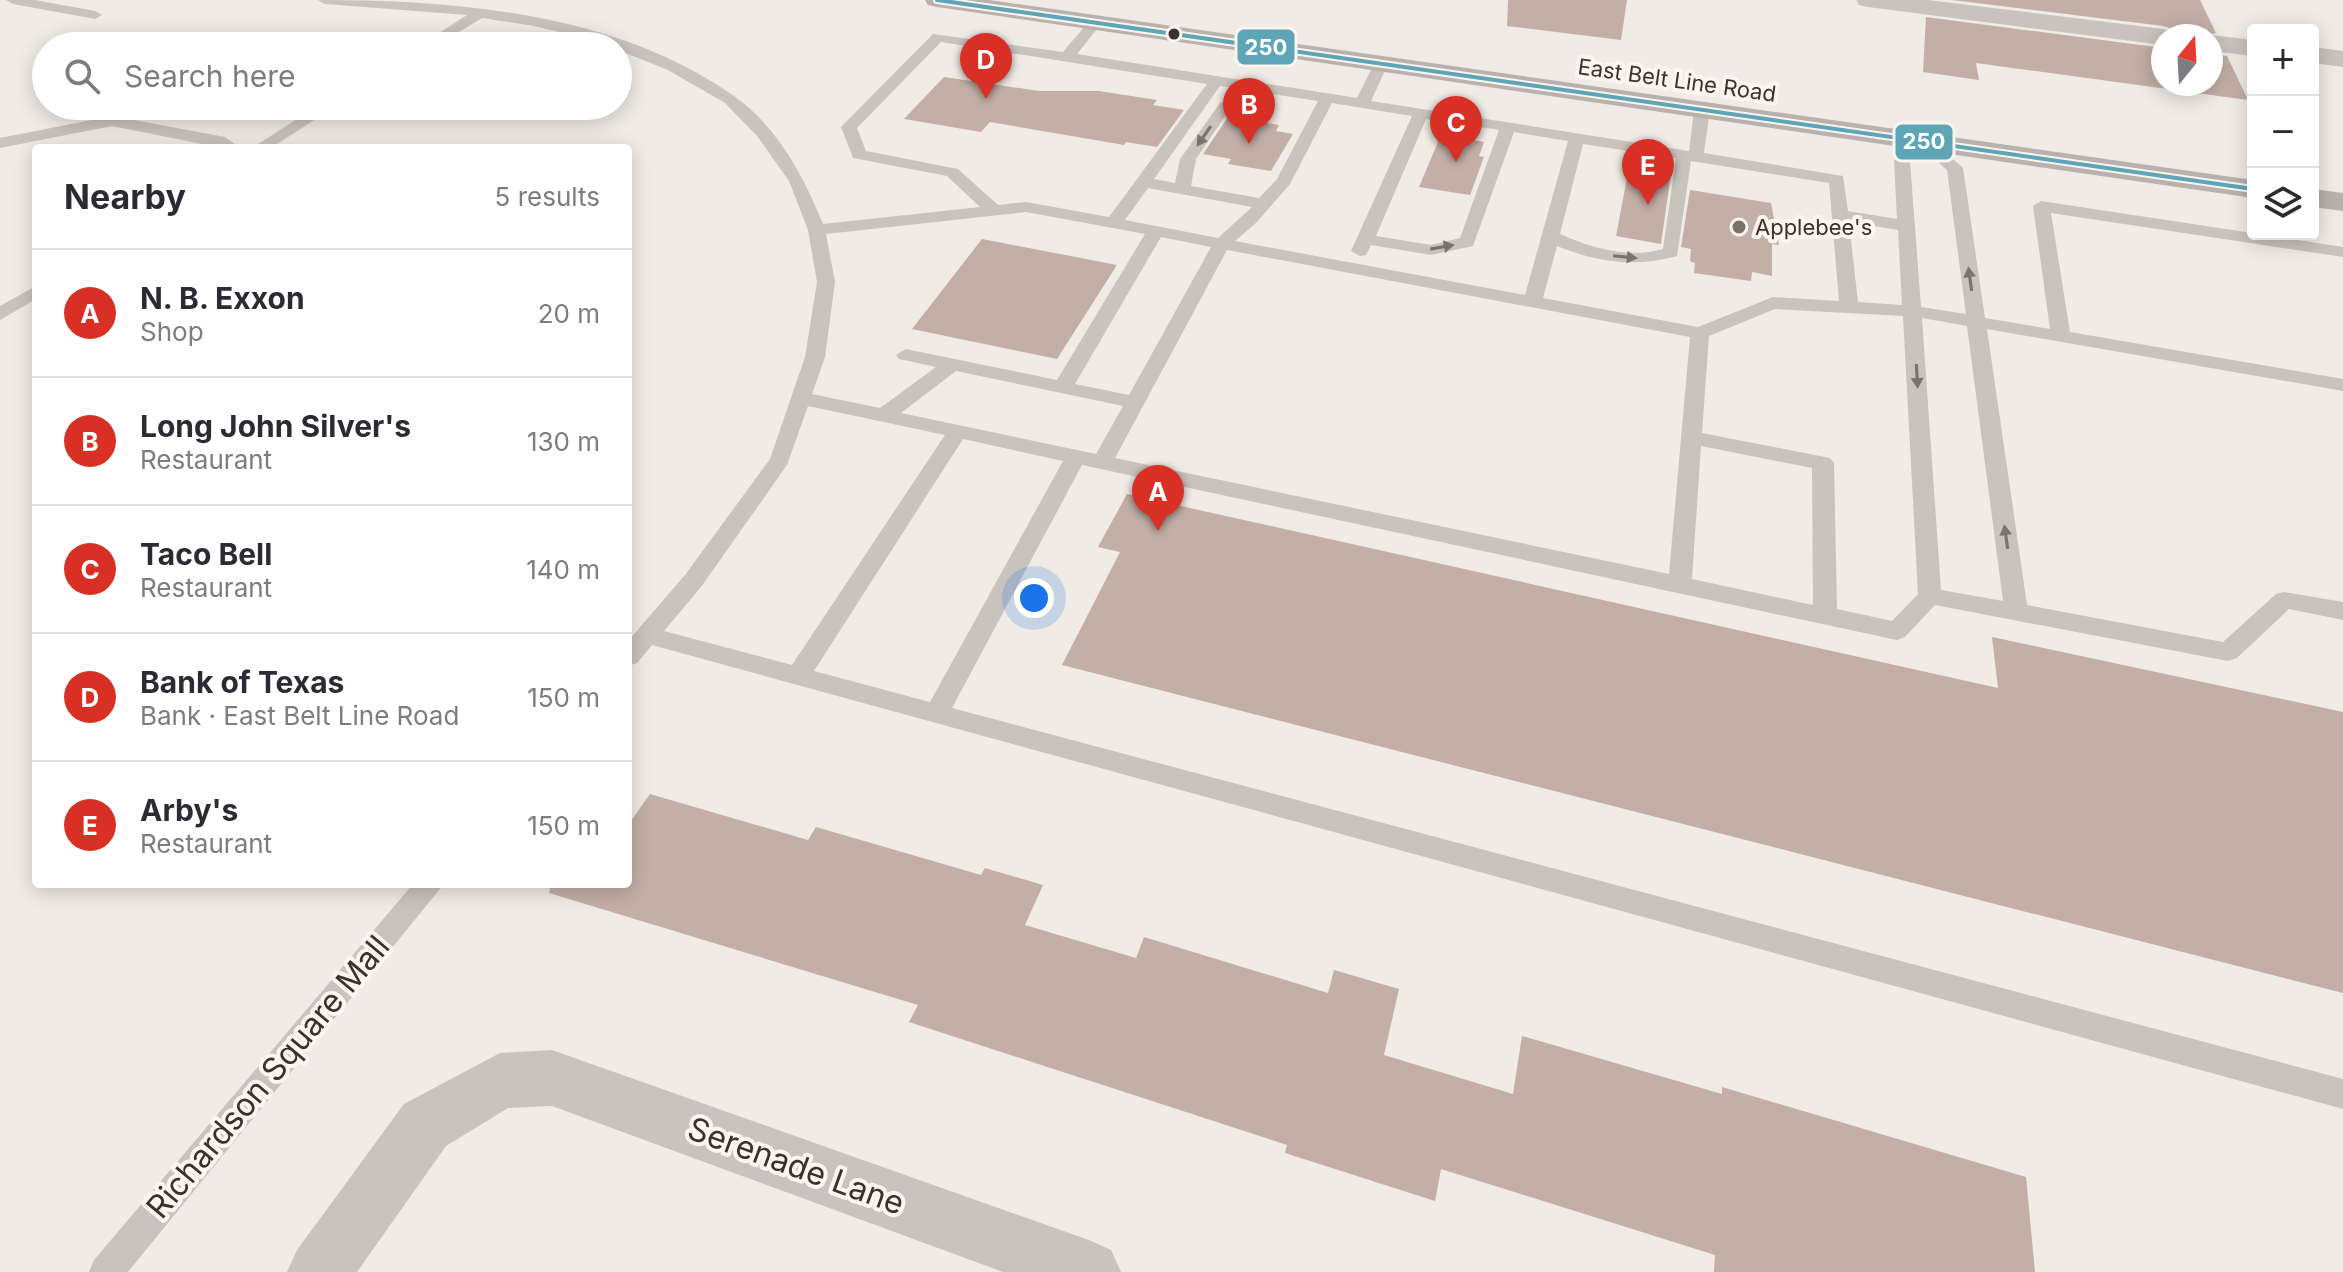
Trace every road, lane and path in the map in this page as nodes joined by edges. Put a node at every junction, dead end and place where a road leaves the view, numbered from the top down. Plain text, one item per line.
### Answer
1 (13, 0) edge
2 (325, 0) edge
3 (937, 0) edge
4 (1868, 0) edge
5 (1098, 11) edge
6 (480, 13) junction
7 (95, 15) dead end
8 (449, 32) edge
9 (573, 32) edge
10 (2151, 35) edge
11 (2223, 44) edge
12 (2247, 47) edge
13 (632, 51) edge
14 (2319, 56) edge
15 (1067, 57) junction
16 (2343, 59) edge
17 (1542, 61) dead end
18 (1381, 64) junction
19 (1216, 81) junction
20 (1362, 104) junction
21 (1324, 105) junction
22 (1702, 110) junction
23 (1421, 113) junction
24 (305, 120) edge
25 (1508, 127) junction
26 (1923, 128) junction
27 (1577, 138) junction
28 (0, 143) edge
29 (227, 144) edge
30 (266, 144) edge
31 (1690, 156) junction
32 (1144, 182) junction
33 (2247, 188) edge
34 (1182, 189) junction
35 (2319, 199) edge
36 (2343, 202) edge
37 (1263, 204) junction
38 (993, 210) junction
39 (1840, 215) junction
40 (1114, 223) junction
41 (1906, 226) junction
42 (817, 230) junction
43 (1156, 231) junction
44 (1551, 237) junction
45 (1365, 239) junction
46 (1222, 243) junction
47 (2343, 252) edge
48 (1352, 268) junction
49 (32, 294) edge
50 (1533, 301) junction
51 (1849, 307) junction
52 (1914, 311) junction
53 (0, 314) edge
54 (1976, 321) junction
55 (1700, 333) junction
56 (2061, 336) junction
57 (906, 355) dead end
58 (952, 365) junction
59 (2343, 385) edge
60 (1062, 388) junction
61 (801, 398) junction
62 (1134, 402) junction
63 (883, 416) junction
64 (958, 431) junction
65 (1692, 438) junction
66 (1076, 456) junction
67 (1102, 462) junction
68 (1680, 585) junction
69 (1930, 596) junction
70 (2343, 611) edge
71 (2016, 614) junction
72 (1825, 616) junction
73 (647, 635) junction
74 (632, 652) edge
75 (798, 676) junction
76 (936, 714) junction
77 (427, 888) edge
78 (2343, 1094) edge
79 (106, 1272) edge
80 (319, 1272) edge
81 (1089, 1272) edge

1 - 7 lane
2 - 6 lane
3 - 5 main road, East Belt Line Road
4 - 10 street
5 - 15 lane
5 - 17 main road, East Belt Line Road
5 - 18 main road, East Belt Line Road
6 - 8 lane
6 - 9 lane
11 - 12 street
13 - 42 lane
14 - 16 street
15 - 19 lane
15 - 38 lane
18 - 20 lane
18 - 22 main road, East Belt Line Road
19 - 21 lane
19 - 32 lane
20 - 21 lane
20 - 23 lane
21 -> 34 lane
21 - 37 lane
22 - 26 main road, East Belt Line Road
22 - 31 lane
23 - 25 lane
23 - 45 lane
24 - 30 lane
25 - 27 lane
45 -> 25 lane
26 - 33 main road, East Belt Line Road
26 - 41 lane
54 -> 26 lane
27 - 31 lane
27 - 44 lane
28 - 29 lane
31 - 39 lane
44 -> 31 lane
32 - 34 lane
32 - 40 lane
34 - 37 lane
35 - 36 main road
37 - 46 lane
38 - 40 lane
38 - 42 lane
39 - 41 lane
39 - 51 lane
40 - 43 lane
41 - 52 lane
42 - 61 lane
43 - 46 lane
43 - 60 lane
44 - 50 lane
45 - 48 lane
46 - 48 lane
46 - 62 lane
47 - 56 lane
48 - 50 lane
49 - 53 lane
50 - 55 lane
51 - 52 lane
51 - 55 lane
52 - 54 lane
52 -> 69 lane
54 - 56 lane
71 -> 54 lane
55 - 65 lane
56 - 59 lane
57 - 58 lane
58 - 60 lane
58 - 63 lane
60 - 62 lane
61 - 63 lane
61 - 73 lane
62 - 67 lane
63 - 64 lane
64 - 66 lane
64 - 75 lane
65 - 68 lane
65 - 72 lane
66 - 67 lane
66 - 76 lane
67 - 68 lane
68 - 72 lane
69 - 71 lane
69 - 72 lane
70 - 71 lane
73 - 74 lane
73 - 75 lane
75 - 76 lane
76 - 78 lane
77 - 79 lane, Richardson Square Mall
80 - 81 street, Serenade Lane

